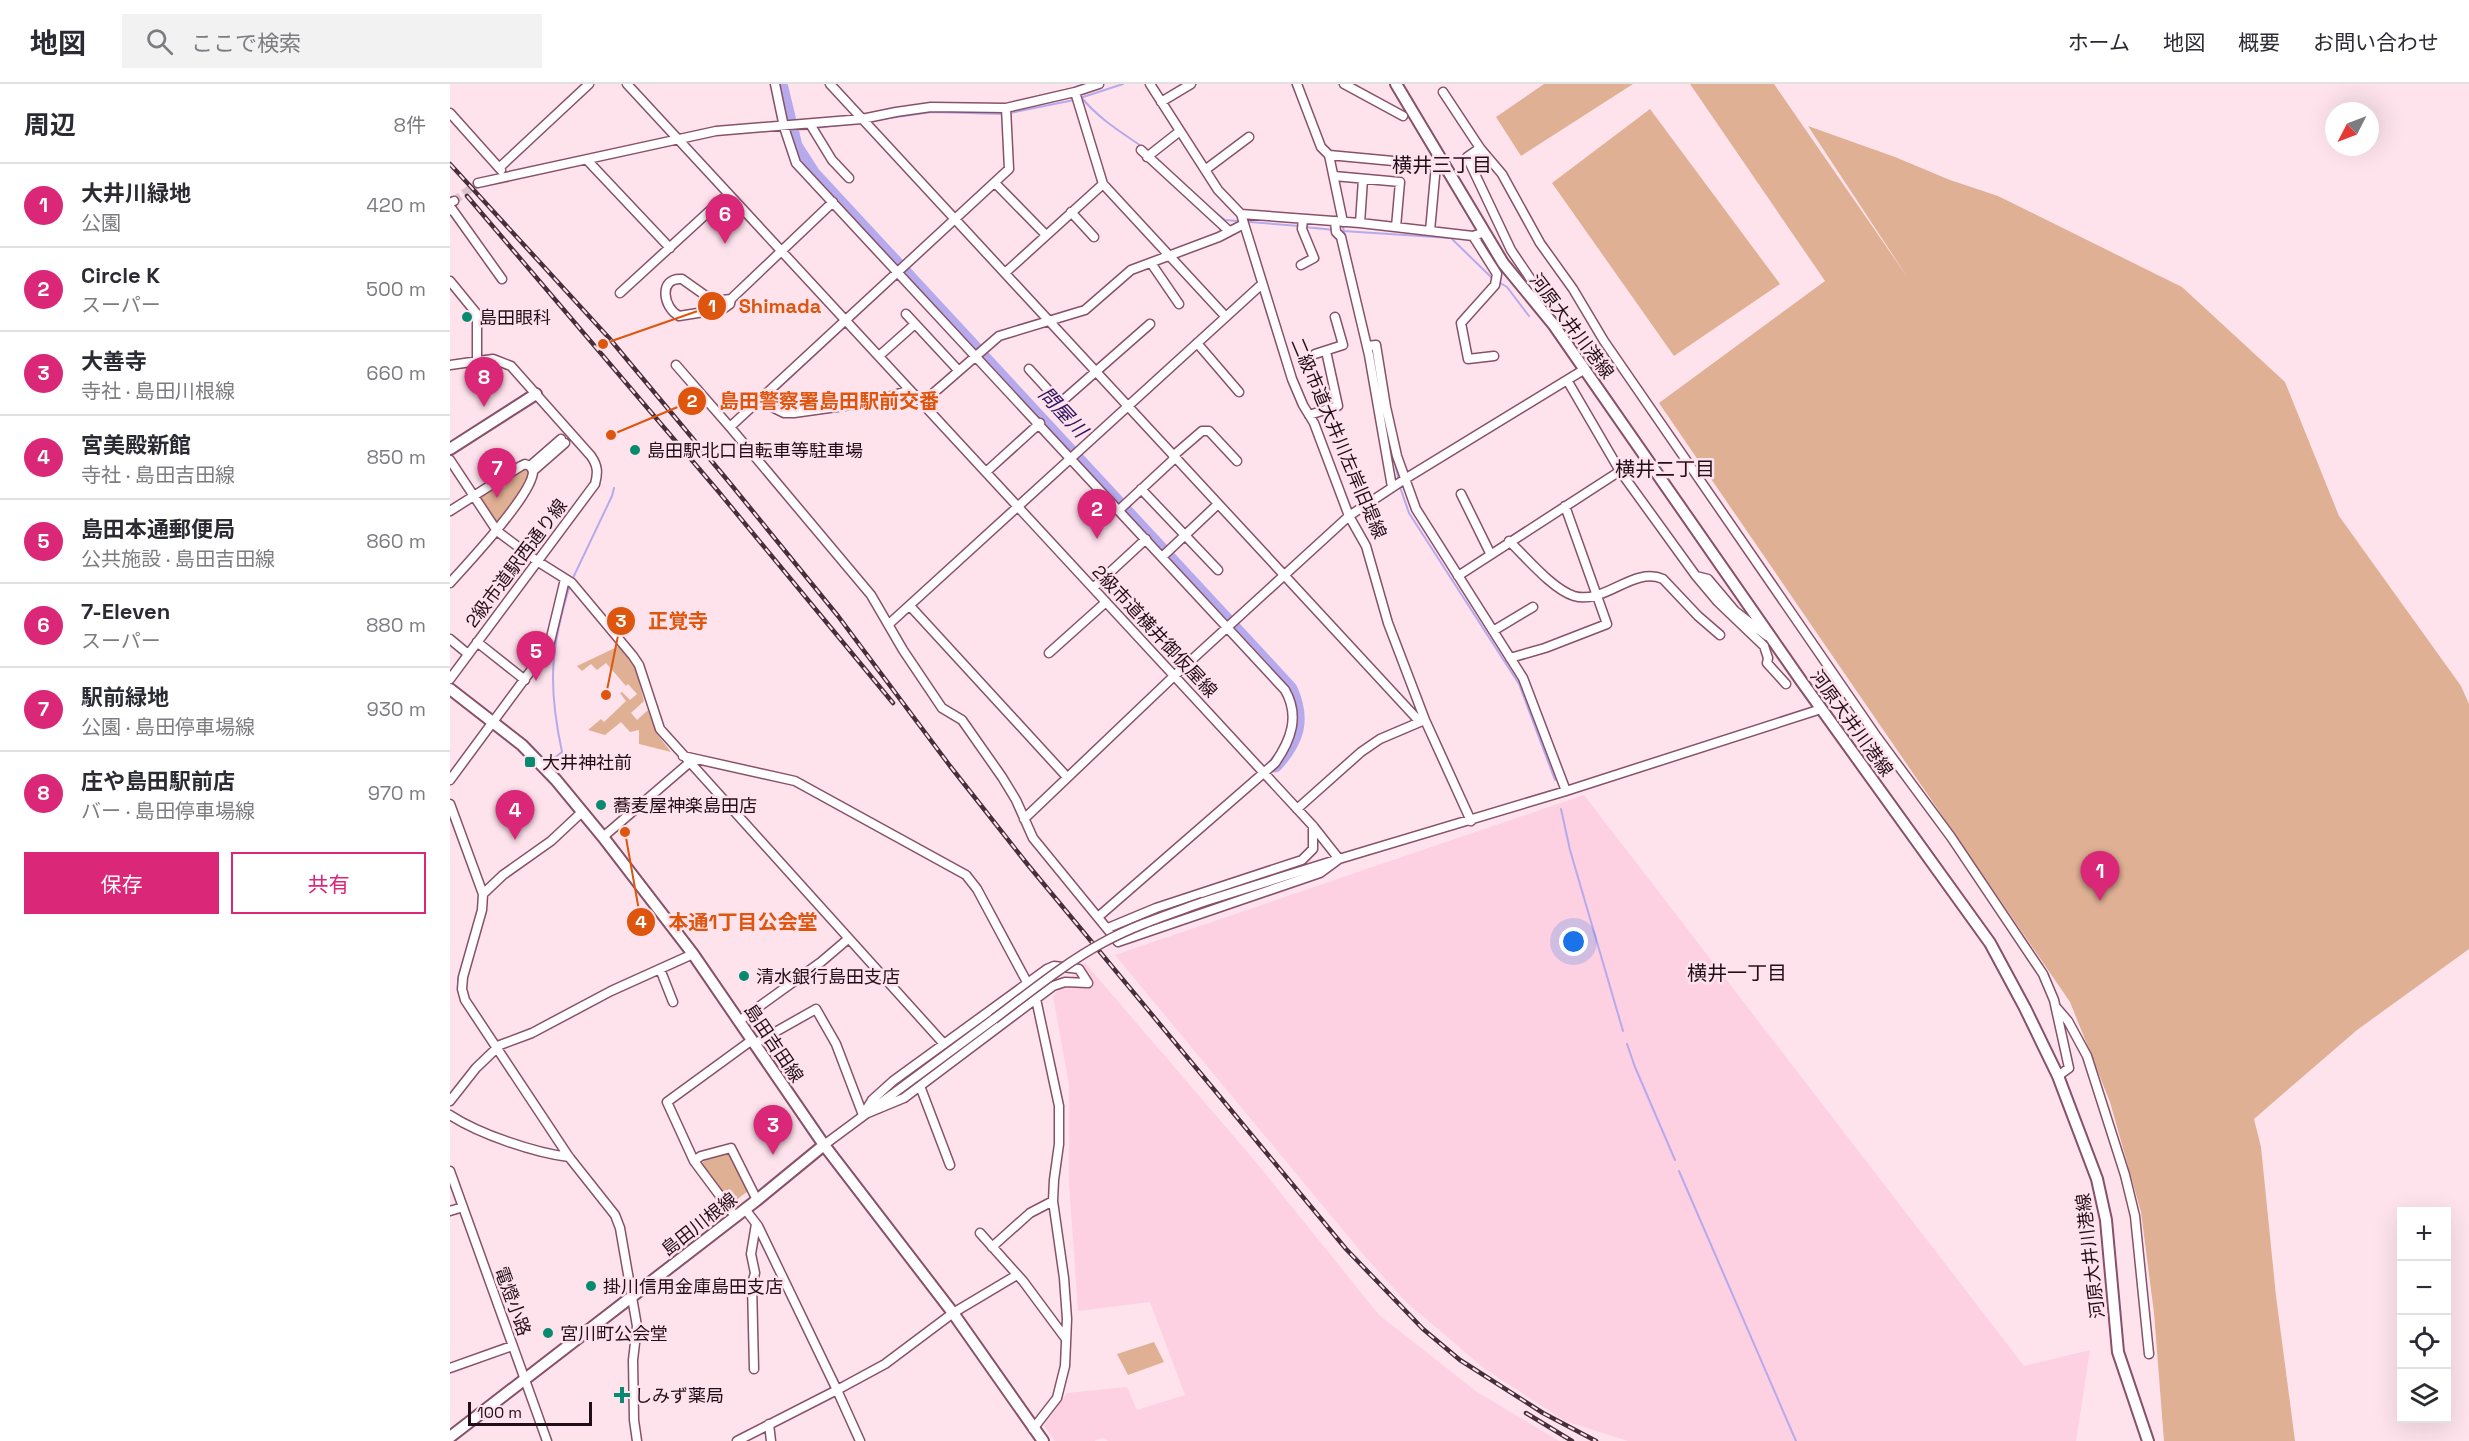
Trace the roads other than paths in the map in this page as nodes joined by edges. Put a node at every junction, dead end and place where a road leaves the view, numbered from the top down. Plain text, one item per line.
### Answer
1 (589, 84) edge
2 (627, 84) edge
3 (775, 84) edge
4 (830, 84) edge
5 (1099, 84) edge
6 (1150, 84) edge
7 (1191, 84) edge
8 (1297, 84) edge
9 (1344, 84) edge
10 (1396, 84) edge
11 (1075, 92) junction
12 (1443, 92) dead end
13 (1161, 102) junction
14 (1006, 108) junction
15 (450, 113) edge
16 (1403, 116) dead end
17 (862, 119) junction
18 (810, 124) junction
19 (784, 127) junction
20 (1180, 131) junction
21 (1249, 137) dead end
22 (678, 139) junction
23 (1480, 148) junction
24 (1329, 155) junction
25 (587, 160) junction
26 (500, 167) junction
27 (1205, 170) junction
28 (1334, 176) junction
29 (502, 177) junction
30 (849, 178) dead end
31 (1363, 179) junction
32 (478, 183) tunnel mouth
33 (995, 183) junction
34 (1103, 184) junction
35 (728, 194) junction
36 (833, 202) junction
37 (450, 210) edge
38 (1071, 212) junction
39 (1241, 214) junction
40 (956, 219) junction
41 (1303, 219) junction
42 (1339, 221) junction
43 (1360, 223) junction
44 (1244, 224) junction
45 (1396, 227) junction
46 (1229, 231) junction
47 (1430, 231) junction
48 (1485, 232) junction
49 (1046, 235) junction
50 (1473, 236) junction
51 (1094, 237) dead end
52 (670, 248) junction
53 (782, 251) junction
54 (1170, 256) junction
55 (1151, 263) junction
56 (1301, 266) dead end
57 (900, 272) junction
58 (1005, 273) junction
59 (502, 279) dead end
60 (450, 280) edge
61 (1262, 284) junction
62 (620, 293) dead end
63 (731, 299) junction
64 (1536, 301) junction
65 (1179, 304) dead end
66 (906, 314) dead end
67 (1226, 317) junction
68 (1335, 317) dead end
69 (1048, 320) junction
70 (847, 321) junction
71 (915, 324) junction
72 (1150, 324) dead end
73 (1197, 343) junction
74 (1326, 351) junction
75 (1315, 354) dead end
76 (976, 355) junction
77 (879, 356) junction
78 (1494, 356) dead end
79 (477, 360) junction
80 (450, 364) edge
81 (676, 365) dead end
82 (1029, 369) dead end
83 (1585, 369) junction
84 (958, 370) junction
85 (1096, 372) junction
86 (1567, 380) junction
87 (910, 390) junction
88 (1239, 392) dead end
89 (536, 394) junction
90 (760, 401) junction
91 (922, 403) junction
92 (1128, 407) junction
93 (1310, 416) junction
94 (1040, 423) junction
95 (730, 427) junction
96 (1386, 429) junction
97 (563, 441) dead end
98 (450, 449) edge
99 (1174, 457) junction
100 (1071, 458) junction
101 (450, 460) edge
102 (1237, 461) dead end
103 (532, 468) junction
104 (1620, 471) junction
105 (986, 472) junction
106 (1405, 479) junction
107 (1393, 486) junction
108 (1141, 489) junction
109 (1461, 495) dead end
110 (473, 497) junction
111 (1218, 504) junction
112 (1019, 506) junction
113 (1566, 506) junction
114 (1119, 510) junction
115 (450, 511) edge
116 (1349, 516) junction
117 (497, 531) junction
118 (1185, 536) junction
119 (1146, 539) junction
120 (1509, 541) junction
121 (1490, 553) junction
122 (1162, 557) junction
123 (537, 561) junction
124 (1218, 570) dead end
125 (1284, 576) junction
126 (1458, 576) junction
127 (1696, 576) junction
128 (565, 579) junction
129 (450, 583) edge
130 (1093, 588) junction
131 (1597, 595) junction
132 (1106, 602) junction
133 (910, 606) junction
134 (1533, 607) dead end
135 (889, 624) junction
136 (1227, 628) junction
137 (1493, 631) junction
138 (1720, 635) dead end
139 (450, 639) edge
140 (1773, 640) junction
141 (477, 642) junction
142 (1049, 653) dead end
143 (468, 654) junction
144 (1510, 658) junction
145 (1174, 676) junction
146 (450, 679) edge
147 (525, 680) junction
148 (1786, 684) dead end
149 (450, 689) edge
150 (1821, 709) junction
151 (1422, 721) junction
152 (494, 722) junction
153 (686, 759) junction
154 (1264, 773) junction
155 (1067, 777) junction
156 (450, 780) edge
157 (1566, 791) junction
158 (450, 804) edge
159 (1297, 809) junction
160 (582, 813) junction
161 (1024, 819) junction
162 (1471, 821) junction
163 (1313, 826) junction
164 (603, 837) junction
165 (1339, 859) junction
166 (483, 894) junction
167 (1098, 916) junction
168 (1108, 928) junction
169 (848, 939) junction
170 (693, 954) junction
171 (660, 969) junction
172 (1026, 984) junction
173 (1036, 999) junction
174 (673, 1002) dead end
175 (2055, 1006) junction
176 (739, 1021) junction
177 (753, 1042) junction
178 (944, 1044) junction
179 (497, 1048) junction
180 (2058, 1076) junction
181 (920, 1086) junction
182 (450, 1101) edge
183 (450, 1115) edge
184 (863, 1115) junction
185 (824, 1145) junction
186 (569, 1157) junction
187 (694, 1161) junction
188 (950, 1165) dead end
189 (450, 1171) edge
190 (757, 1200) junction
191 (1053, 1201) junction
192 (463, 1207) junction
193 (745, 1209) junction
194 (450, 1211) edge
195 (735, 1216) junction
196 (756, 1224) junction
197 (980, 1233) dead end
198 (992, 1247) junction
199 (1017, 1275) junction
200 (631, 1296) junction
201 (953, 1313) junction
202 (1066, 1339) junction
203 (512, 1346) junction
204 (2149, 1354) dead end
205 (450, 1368) edge
206 (754, 1369) dead end
207 (524, 1379) junction
208 (837, 1390) junction
209 (769, 1424) junction
210 (450, 1437) edge
211 (1037, 1437) edge
212 (547, 1441) edge
213 (637, 1441) edge
214 (737, 1441) edge
215 (771, 1441) edge
216 (860, 1441) edge
217 (2148, 1441) edge

1 - 26 street
2 - 22 street, 2級市道横井御仮屋線
3 - 19 street
4 - 17 street
5 - 11 street
6 - 13 street, 二級市道大井川左岸旧堤線
7 - 13 street
8 - 24 street
9 - 16 street
10 - 48 main road, 河原大井川港線
11 - 14 street
11 - 34 street
12 - 23 street
13 - 20 street, 二級市道大井川左岸旧堤線
14 - 17 street
14 - 33 street
15 - 26 street
17 - 18 street
17 - 40 street
18 - 19 street
18 - 30 street
19 - 22 street
19 - 36 street
20 - 27 street, 二級市道大井川左岸旧堤線
20 - 46 street
21 - 27 street
22 - 25 street
22 - 35 street, 2級市道横井御仮屋線
23 - 64 street
23 - 175 street
24 - 28 street
24 - 47 street
25 - 29 street
25 - 52 street
26 - 29 street
27 - 39 street, 二級市道大井川左岸旧堤線
28 - 31 street
28 - 42 street
29 - 32 street
31 - 43 street
31 - 45 street
33 - 40 street
33 - 49 street
34 - 38 street
34 - 54 street
35 - 52 street
35 - 53 street, 2級市道横井御仮屋線
36 - 53 street
36 - 57 street
37 - 59 street
38 - 49 street
38 - 51 street
39 - 41 street
39 - 44 street, 二級市道大井川左岸旧堤線
40 - 57 street
40 - 58 street
41 - 42 street
41 - 56 street
42 - 43 street
42 - 96 street
43 - 45 street
44 - 46 street
44 - 61 street, 二級市道大井川左岸旧堤線
45 - 47 street
46 - 54 street
47 - 50 street
48 - 50 street
48 - 64 main road, 河原大井川港線
49 - 58 street
50 - 78 street
52 - 62 street
53 - 63 street
53 - 70 street, 2級市道横井御仮屋線
54 - 55 street
54 - 67 street
55 - 65 street
55 - 69 street
57 - 70 street
57 - 76 street
58 - 69 street
60 - 79 street
61 - 67 street
61 - 93 street, 二級市道大井川左岸旧堤線
63 - 63 street
64 - 83 main road, 河原大井川港線
66 - 71 street
67 - 73 street
68 - 74 street
69 - 76 street
69 - 85 street
70 - 77 street, 2級市道横井御仮屋線
70 - 90 street
71 - 77 street
71 - 84 street
72 - 85 street
73 - 88 street
73 - 92 street
74 - 75 street
74 - 93 street
76 - 84 street
76 - 94 street
77 - 87 street, 2級市道横井御仮屋線
79 - 80 street
79 - 89 street
81 - 95 street
82 - 85 street
83 - 86 street
83 - 140 main road, 河原大井川港線
84 - 91 street
85 - 92 street
86 - 104 street
86 - 106 street
87 - 90 street
87 - 91 street, 2級市道横井御仮屋線
89 - 98 main road
89 - 123 street, 2級市道駅西通り線
90 - 95 street
91 - 105 street, 2級市道横井御仮屋線
92 - 99 street
92 - 100 street
93 - 116 street, 二級市道大井川左岸旧堤線
94 - 100 street
94 - 105 street
95 - 135 street
96 - 106 street
96 - 107 street
97 - 103 street
99 - 102 street
99 - 108 street
99 - 111 street
100 - 112 street
100 - 114 street
101 - 110 street
103 - 110 street
103 - 117 street
104 - 113 street
104 - 127 street
105 - 112 street, 2級市道横井御仮屋線
106 - 107 street
106 - 126 street
107 - 116 street
108 - 114 street
108 - 118 street
109 - 121 street
110 - 115 street
110 - 117 street
111 - 118 street
111 - 125 street
112 - 130 street, 2級市道横井御仮屋線
112 - 133 street
113 - 120 street
113 - 131 street
114 - 119 street
116 - 125 street
116 - 151 street, 二級市道大井川左岸旧堤線
117 - 123 street
117 - 129 street
118 - 122 street
118 - 124 street
119 - 122 street
119 - 130 street
120 - 121 street
120 - 131 street
121 - 126 street
122 - 136 street
123 - 128 street
123 - 141 street, 2級市道駅西通り線
125 - 136 street
125 - 151 street
126 - 137 street
127 - 140 street
127 - 148 street
128 - 147 street
128 - 153 street
130 - 132 street, 2級市道横井御仮屋線
131 - 138 street
131 - 144 street
132 - 142 street
132 - 145 street, 2級市道横井御仮屋線
133 - 135 street
133 - 155 street
134 - 137 street
135 - 161 street
136 - 145 street
136 - 154 street
137 - 144 street
139 - 143 street
140 - 150 main road, 河原大井川港線
141 - 143 street, 2級市道駅西通り線
141 - 147 street
143 - 146 street, 2級市道駅西通り線
144 - 157 street
145 - 154 street, 2級市道横井御仮屋線
145 - 155 street
147 - 152 street
149 - 152 main road, 島田吉田線
150 - 157 street
150 - 180 main road, 河原大井川港線
151 - 159 street
151 - 162 street, 二級市道大井川左岸旧堤線
152 - 156 street
152 - 160 main road, 島田吉田線
153 - 164 street
153 - 169 street
153 - 172 street
154 - 159 street, 2級市道横井御仮屋線
154 - 167 street
155 - 161 street
157 - 162 street
158 - 166 street
159 - 163 street, 2級市道横井御仮屋線
160 - 164 main road, 島田吉田線
160 - 166 street
161 - 167 street
162 - 165 street
163 - 165 street, 2級市道横井御仮屋線
163 - 168 street
164 - 170 main road, 島田吉田線
165 - 168 street
165 - 184 street, bridge
166 - 179 street
167 - 168 street
169 - 176 street
169 - 178 street
170 - 171 street
170 - 176 main road, 島田吉田線
171 - 174 street
171 - 179 street
172 - 173 street
172 - 173 street
172 - 178 street
173 - 181 street
173 - 191 street
175 - 180 street
175 - 204 street
176 - 177 main road, 島田吉田線
177 - 184 street
177 - 185 main road, 島田吉田線
177 - 187 street
178 - 184 street
179 - 182 street
179 - 186 street
180 - 217 main road, 河原大井川港線
181 - 184 street
181 - 188 street
183 - 186 street
184 - 185 street
185 - 190 main road, 島田川根線
185 - 201 main road, 島田吉田線
186 - 200 street
187 - 190 street
187 - 195 street
189 - 192 street, 電燈小路
190 - 193 main road, 島田川根線
191 - 198 street
191 - 202 street
192 - 194 street
192 - 203 street, 電燈小路
193 - 195 main road, 島田川根線
193 - 196 street
195 - 200 main road, 島田川根線
196 - 206 street
196 - 208 street
197 - 198 street
198 - 199 street
199 - 201 street
199 - 202 street
200 - 207 main road, 島田川根線
200 - 213 street
201 - 208 street
201 - 211 main road, 島田吉田線
202 - 211 street
203 - 205 street
203 - 207 street, 電燈小路
207 - 210 main road, 島田川根線
207 - 212 street, 電燈小路
208 - 209 street
208 - 216 street
209 - 214 street
209 - 215 street

